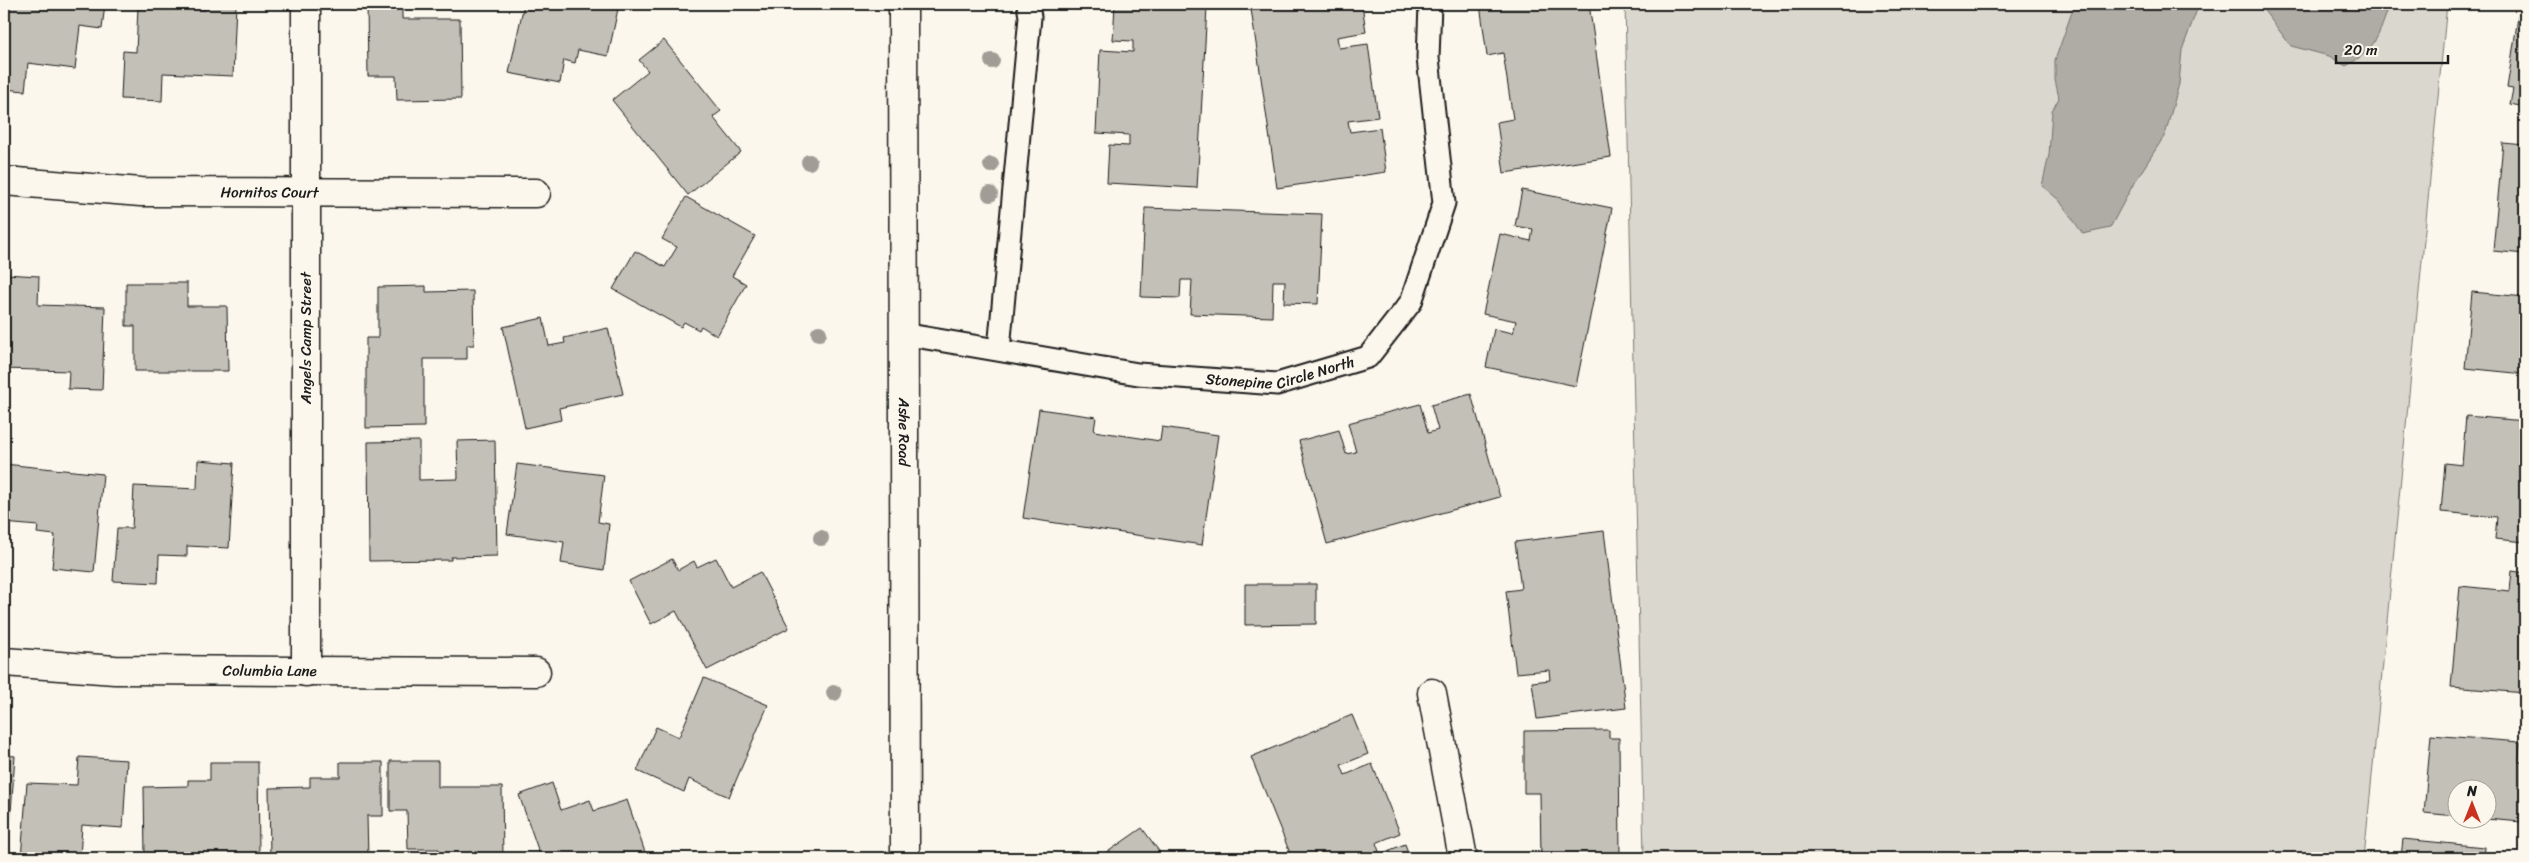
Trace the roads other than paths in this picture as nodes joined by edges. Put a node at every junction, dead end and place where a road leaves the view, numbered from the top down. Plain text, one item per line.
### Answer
1 (306, 4) edge
2 (903, 4) edge
3 (1028, 4) edge
4 (1430, 4) edge
5 (4, 181) edge
6 (306, 193) junction
7 (536, 193) dead end
8 (903, 334) junction
9 (999, 349) junction
10 (4, 662) edge
11 (306, 672) junction
12 (536, 672) dead end
13 (1432, 693) dead end
14 (905, 858) edge
15 (1463, 858) edge

1 - 6 street, Angels Camp Street
2 - 8 street, Ashe Road
3 - 9 lane
4 - 9 lane, Stonepine Circle North
5 - 6 street, Hornitos Court
6 - 7 street, Hornitos Court
6 - 11 street, Angels Camp Street
8 - 9 lane, Stonepine Circle North
8 - 14 street, Ashe Road
10 - 11 street, Columbia Lane
11 - 12 street, Columbia Lane
13 - 15 street

